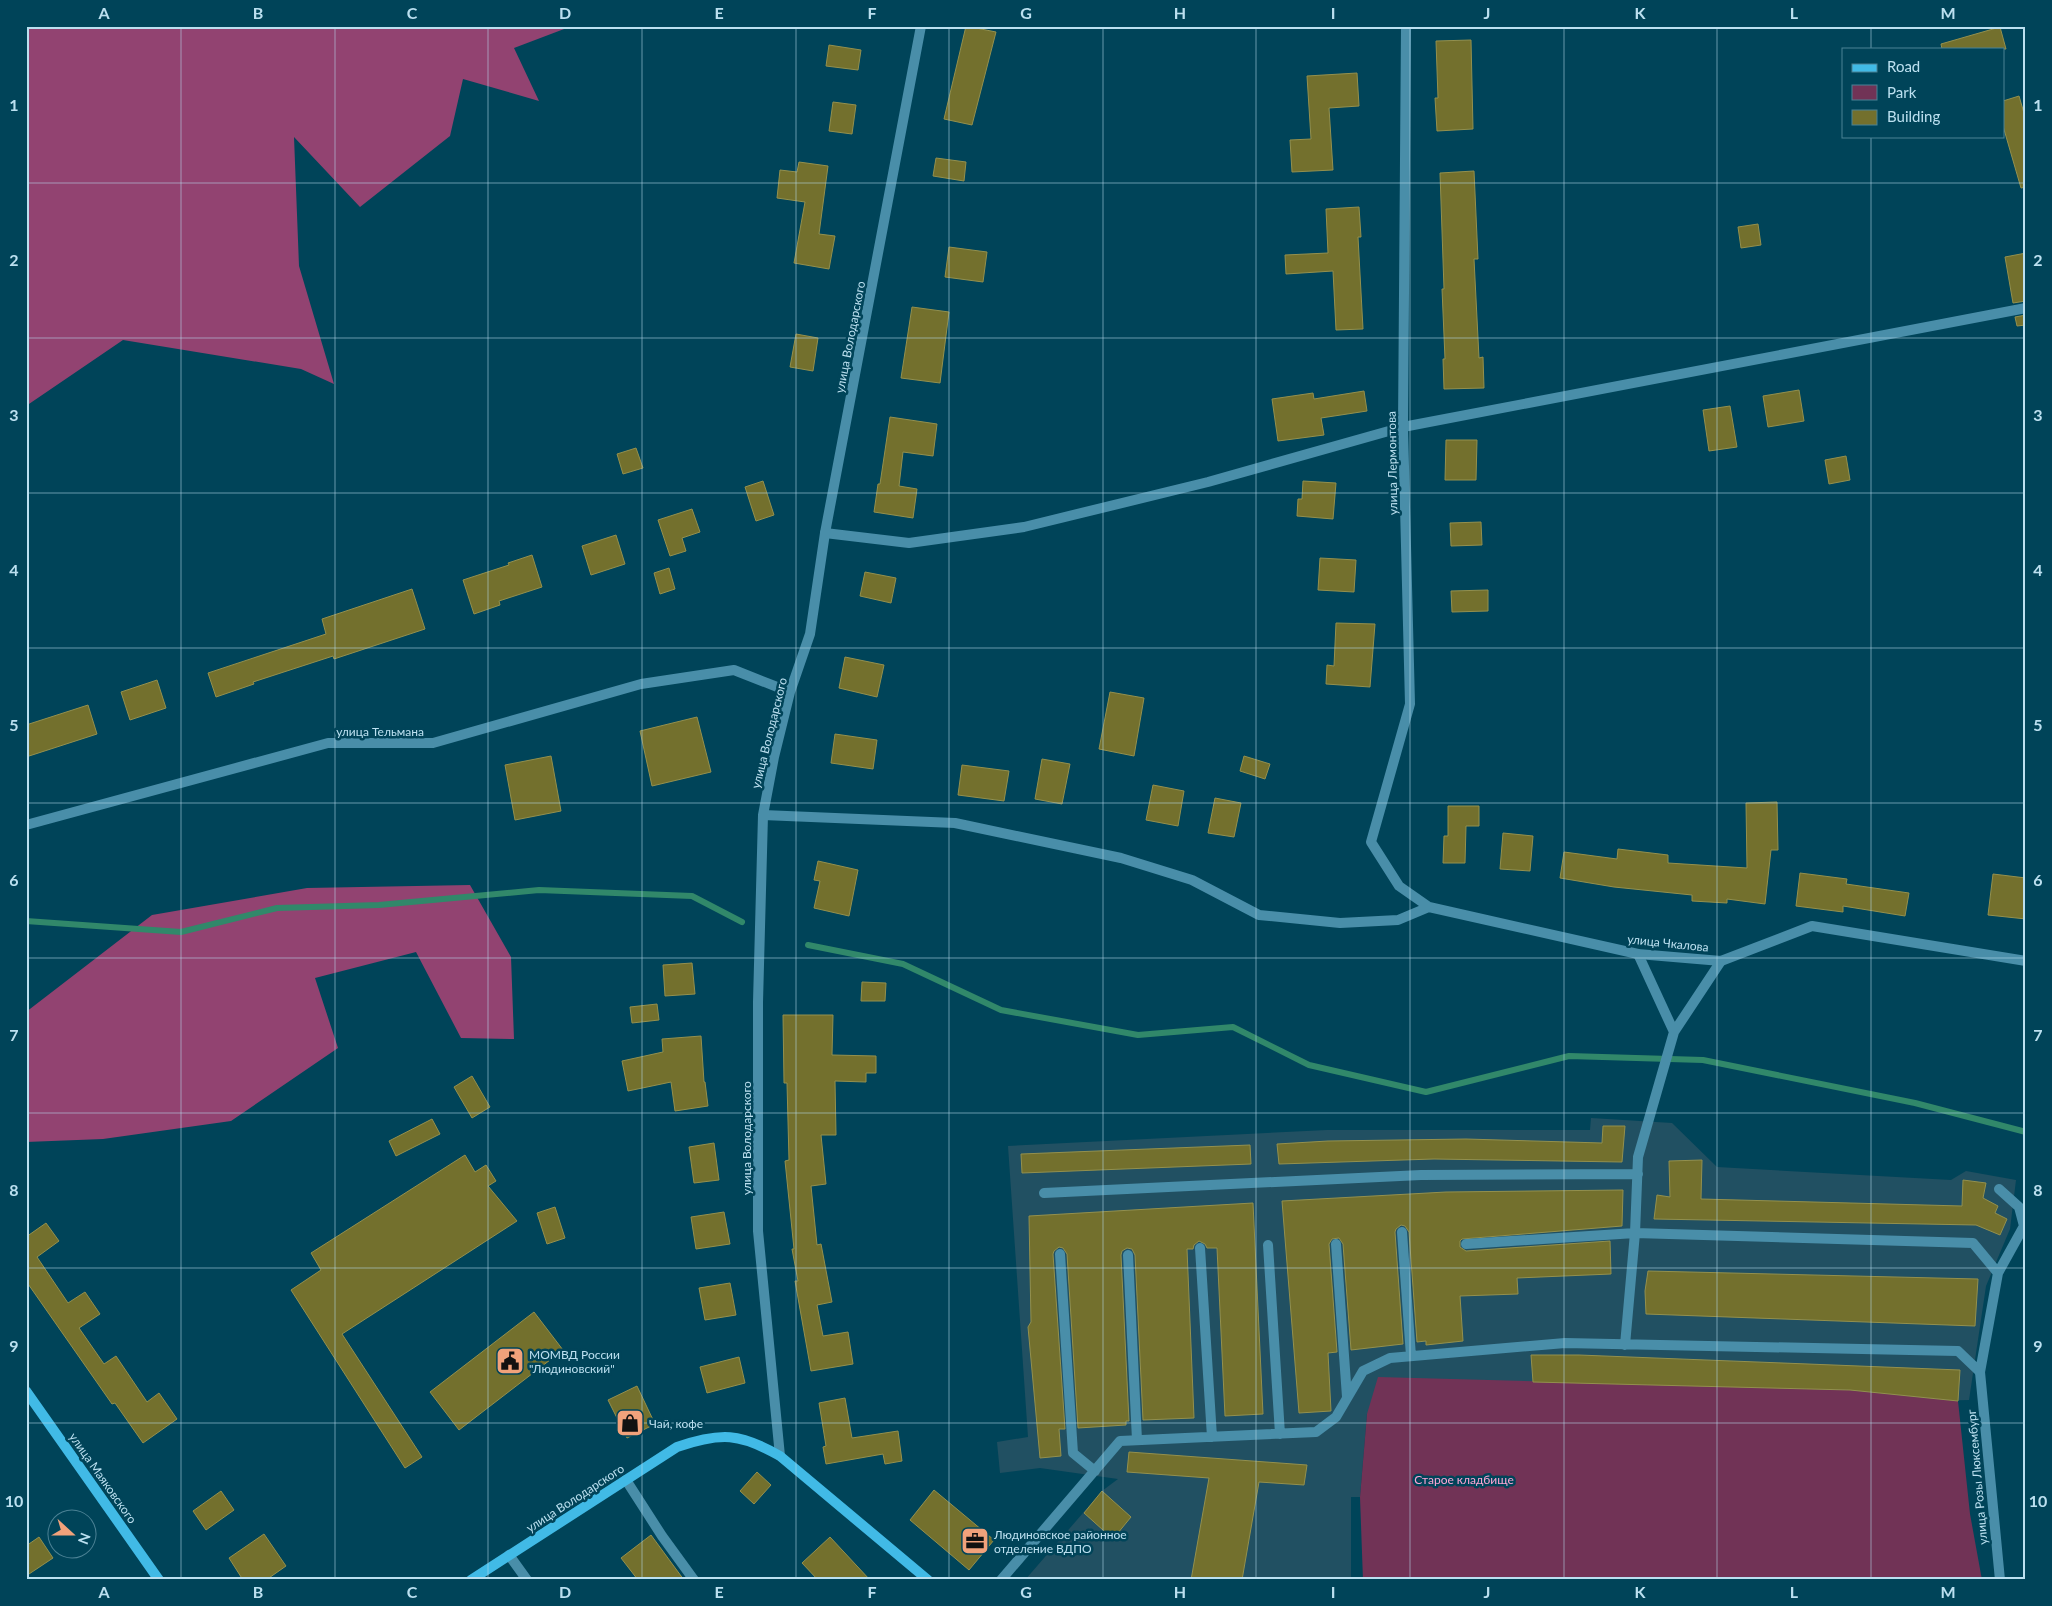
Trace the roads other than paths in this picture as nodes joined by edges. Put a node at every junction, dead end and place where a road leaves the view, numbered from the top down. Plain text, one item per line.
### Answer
1 (921, 26) edge
2 (1406, 26) edge
3 (2026, 308) edge
4 (1403, 427) junction
5 (824, 533) junction
6 (790, 692) junction
7 (763, 815) junction
8 (26, 825) edge
9 (1399, 886) joint
10 (1429, 907) junction
11 (1638, 954) junction
12 (1721, 961) junction
13 (2026, 961) edge
14 (1674, 1032) junction
15 (1638, 1174) junction
16 (1999, 1190) dead end
17 (1044, 1193) dead end
18 (1402, 1232) dead end
19 (1635, 1233) junction
20 (1336, 1244) dead end
21 (1466, 1244) dead end
22 (1268, 1245) dead end
23 (1200, 1248) dead end
24 (1060, 1254) dead end
25 (1128, 1255) dead end
26 (1998, 1273) junction
27 (1624, 1344) junction
28 (1411, 1356) junction
29 (1980, 1372) junction
30 (26, 1391) edge
31 (1347, 1397) junction
32 (1280, 1434) junction
33 (1212, 1437) junction
34 (1137, 1440) junction
35 (780, 1456) junction
36 (1095, 1470) junction
37 (626, 1480) junction
38 (510, 1555) junction
39 (159, 1580) edge
40 (472, 1580) edge
41 (527, 1580) edge
42 (694, 1580) edge
43 (928, 1580) edge
44 (1001, 1580) edge
45 (2000, 1580) edge

1 - 5 street, улица Володарского
2 - 4 street, улица Лермонтова
3 - 4 street
4 - 5 street
4 - 9 street, улица Лермонтова
5 - 6 street, улица Володарского
6 - 7 street, улица Володарского
6 - 8 street, улица Тельмана
7 - 10 street
7 - 35 street, улица Володарского
9 - 10 street, улица Чкалова
10 - 11 street, улица Чкалова
11 - 12 street, улица Чкалова
11 - 14 street
12 - 13 street, улица Чкалова
12 - 14 street
14 - 15 street
15 - 17 street
15 - 19 street
16 - 26 street, улица Розы Люксембург
18 - 28 street
19 - 21 street
19 - 26 street
19 - 27 street
20 - 31 street
22 - 32 street
23 - 33 street
24 - 36 street
25 - 34 street
26 - 29 street, улица Розы Люксембург
27 - 28 street
27 - 29 street
28 - 31 street
29 - 45 street, улица Розы Люксембург
30 - 39 street, улица Маяковского
31 - 32 street
32 - 33 street
33 - 34 street
34 - 36 street
35 - 37 street, улица Володарского
35 - 43 street, улица Володарского
36 - 44 street
37 - 38 street, улица Володарского
37 - 42 street
38 - 40 street, улица Володарского
38 - 41 street

